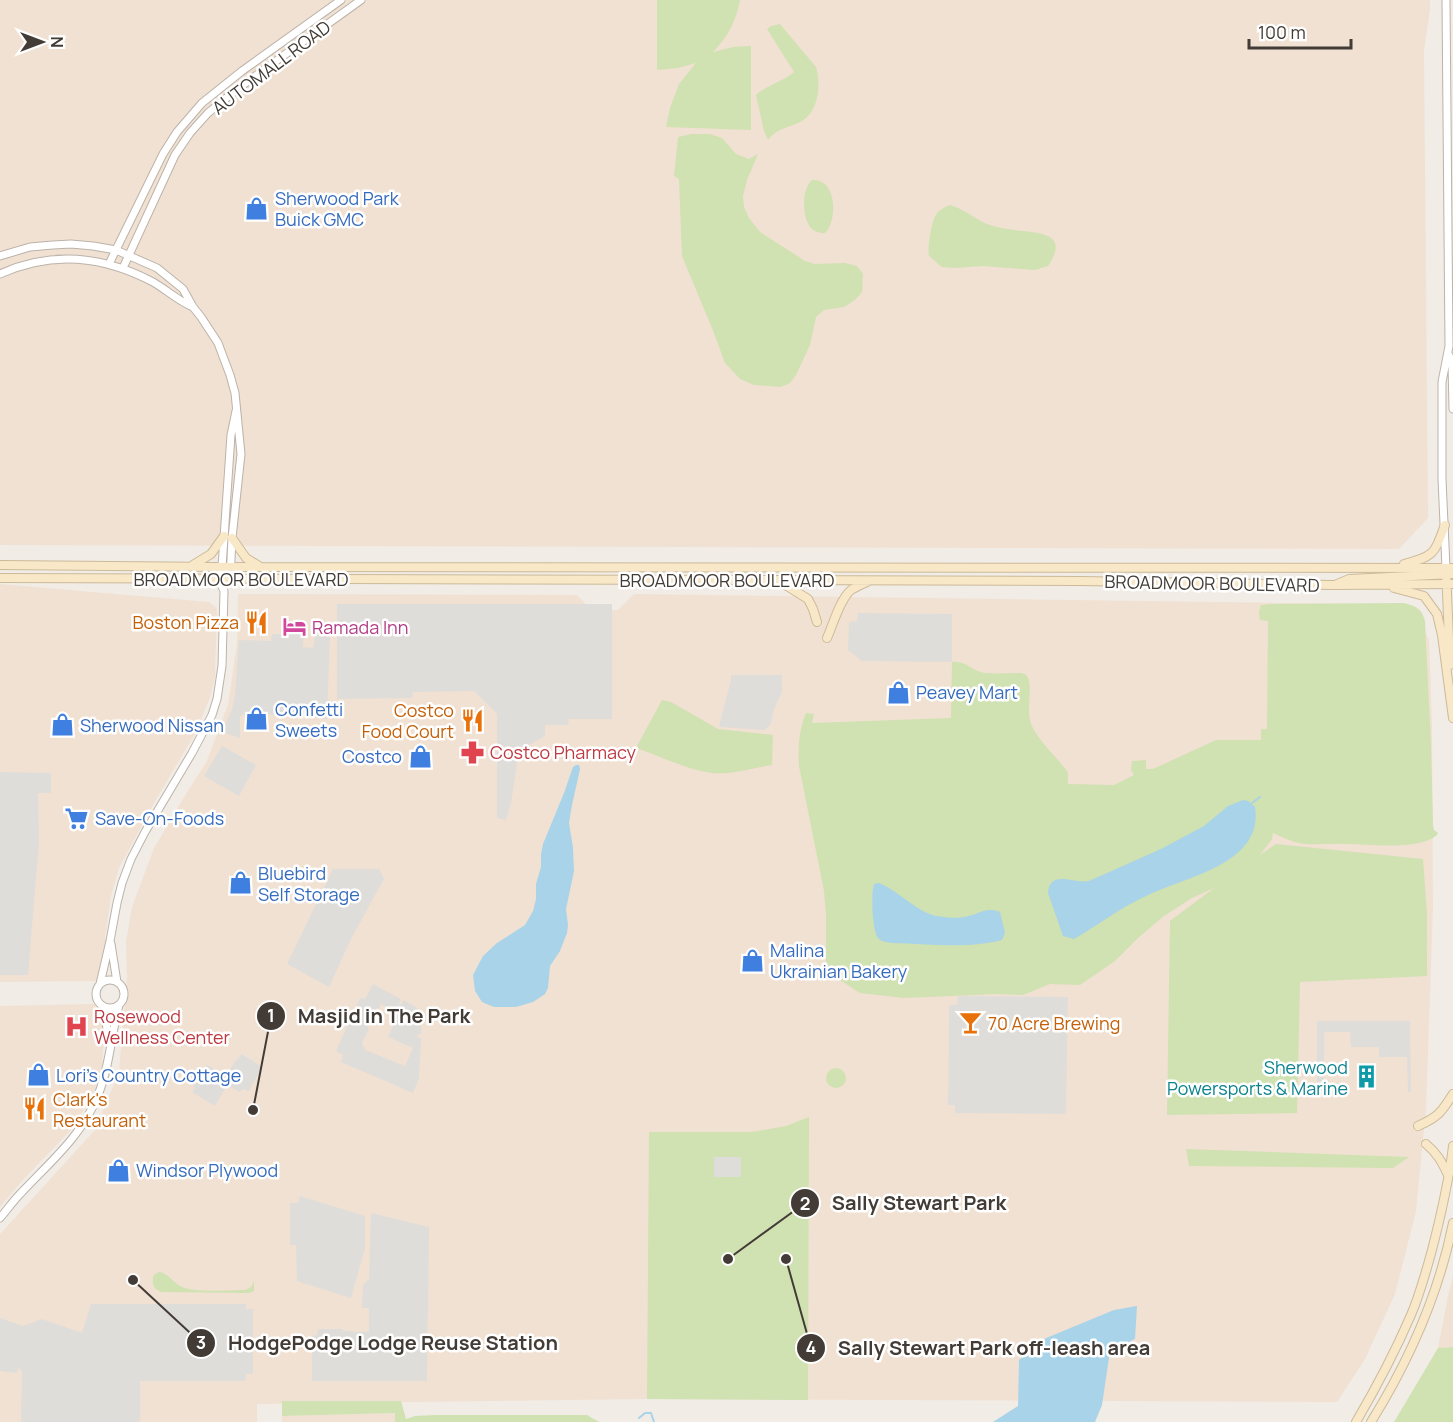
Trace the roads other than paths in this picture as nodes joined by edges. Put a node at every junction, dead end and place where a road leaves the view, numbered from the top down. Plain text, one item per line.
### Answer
1 (341, 0) edge
2 (361, 0) edge
3 (1446, 0) edge
4 (116, 250) junction
5 (130, 255) junction
6 (0, 256) edge
7 (109, 264) junction
8 (123, 268) junction
9 (0, 274) edge
10 (193, 307) junction
11 (1448, 353) junction
12 (1453, 410) edge
13 (236, 411) junction
14 (1445, 525) junction
15 (224, 536) junction
16 (232, 538) junction
17 (0, 565) edge
18 (191, 566) junction
19 (222, 567) junction
20 (231, 567) junction
21 (261, 567) junction
22 (1393, 568) junction
23 (1450, 571) edge
24 (0, 578) edge
25 (219, 580) junction
26 (230, 580) junction
27 (778, 580) junction
28 (870, 580) junction
29 (1450, 584) edge
30 (1333, 585) junction
31 (1384, 585) junction
32 (224, 589) junction
33 (816, 622) dead end
34 (827, 638) dead end
35 (1453, 718) edge
36 (110, 941) junction
37 (117, 982) junction
38 (100, 984) junction
39 (119, 1005) junction
40 (103, 1006) junction
41 (110, 1048) junction
42 (1453, 1094) edge
43 (1418, 1126) dead end
44 (1426, 1144) dead end
45 (1453, 1146) edge
46 (1448, 1176) junction
47 (0, 1218) edge
48 (1453, 1223) edge
49 (1356, 1422) edge
50 (1371, 1422) edge

1 - 4 street, AUTOMALL ROAD
2 - 5 street, AUTOMALL ROAD
3 - 11 street
4 - 5 street
4 - 6 street
4 - 7 street, AUTOMALL ROAD
5 - 8 street, AUTOMALL ROAD
5 - 10 street
7 - 8 street
7 - 9 street
8 - 10 street
10 - 13 street
11 - 12 street
11 - 14 street
13 - 15 street
13 - 16 street
14 - 22 main road
14 - 23 street
15 - 18 main road
15 - 19 street
16 - 20 street
16 - 21 main road
17 - 18 main road, BROADMOOR BOULEVARD
18 - 19 main road, BROADMOOR BOULEVARD
19 - 20 main road, BROADMOOR BOULEVARD
19 - 25 street
20 - 21 main road, BROADMOOR BOULEVARD
20 - 26 street
21 - 22 main road, BROADMOOR BOULEVARD
22 - 23 main road, BROADMOOR BOULEVARD
23 - 29 main road
23 - 30 main road
24 - 25 main road, BROADMOOR BOULEVARD
25 - 26 main road, BROADMOOR BOULEVARD
25 - 32 street
26 - 27 main road, BROADMOOR BOULEVARD
26 - 32 street
27 - 28 main road, BROADMOOR BOULEVARD
27 - 33 main road
28 - 30 main road, BROADMOOR BOULEVARD
28 - 34 main road
29 - 31 main road, BROADMOOR BOULEVARD
29 - 35 main road
30 - 31 main road, BROADMOOR BOULEVARD
31 - 35 main road
32 - 36 street
36 - 37 street
36 - 38 street
37 - 38 street
37 - 39 street
38 - 40 street
39 - 40 street
39 - 41 street
40 - 41 street
41 - 47 street
42 - 43 main road
44 - 46 main road
45 - 46 main road
46 - 49 main road
48 - 50 main road

